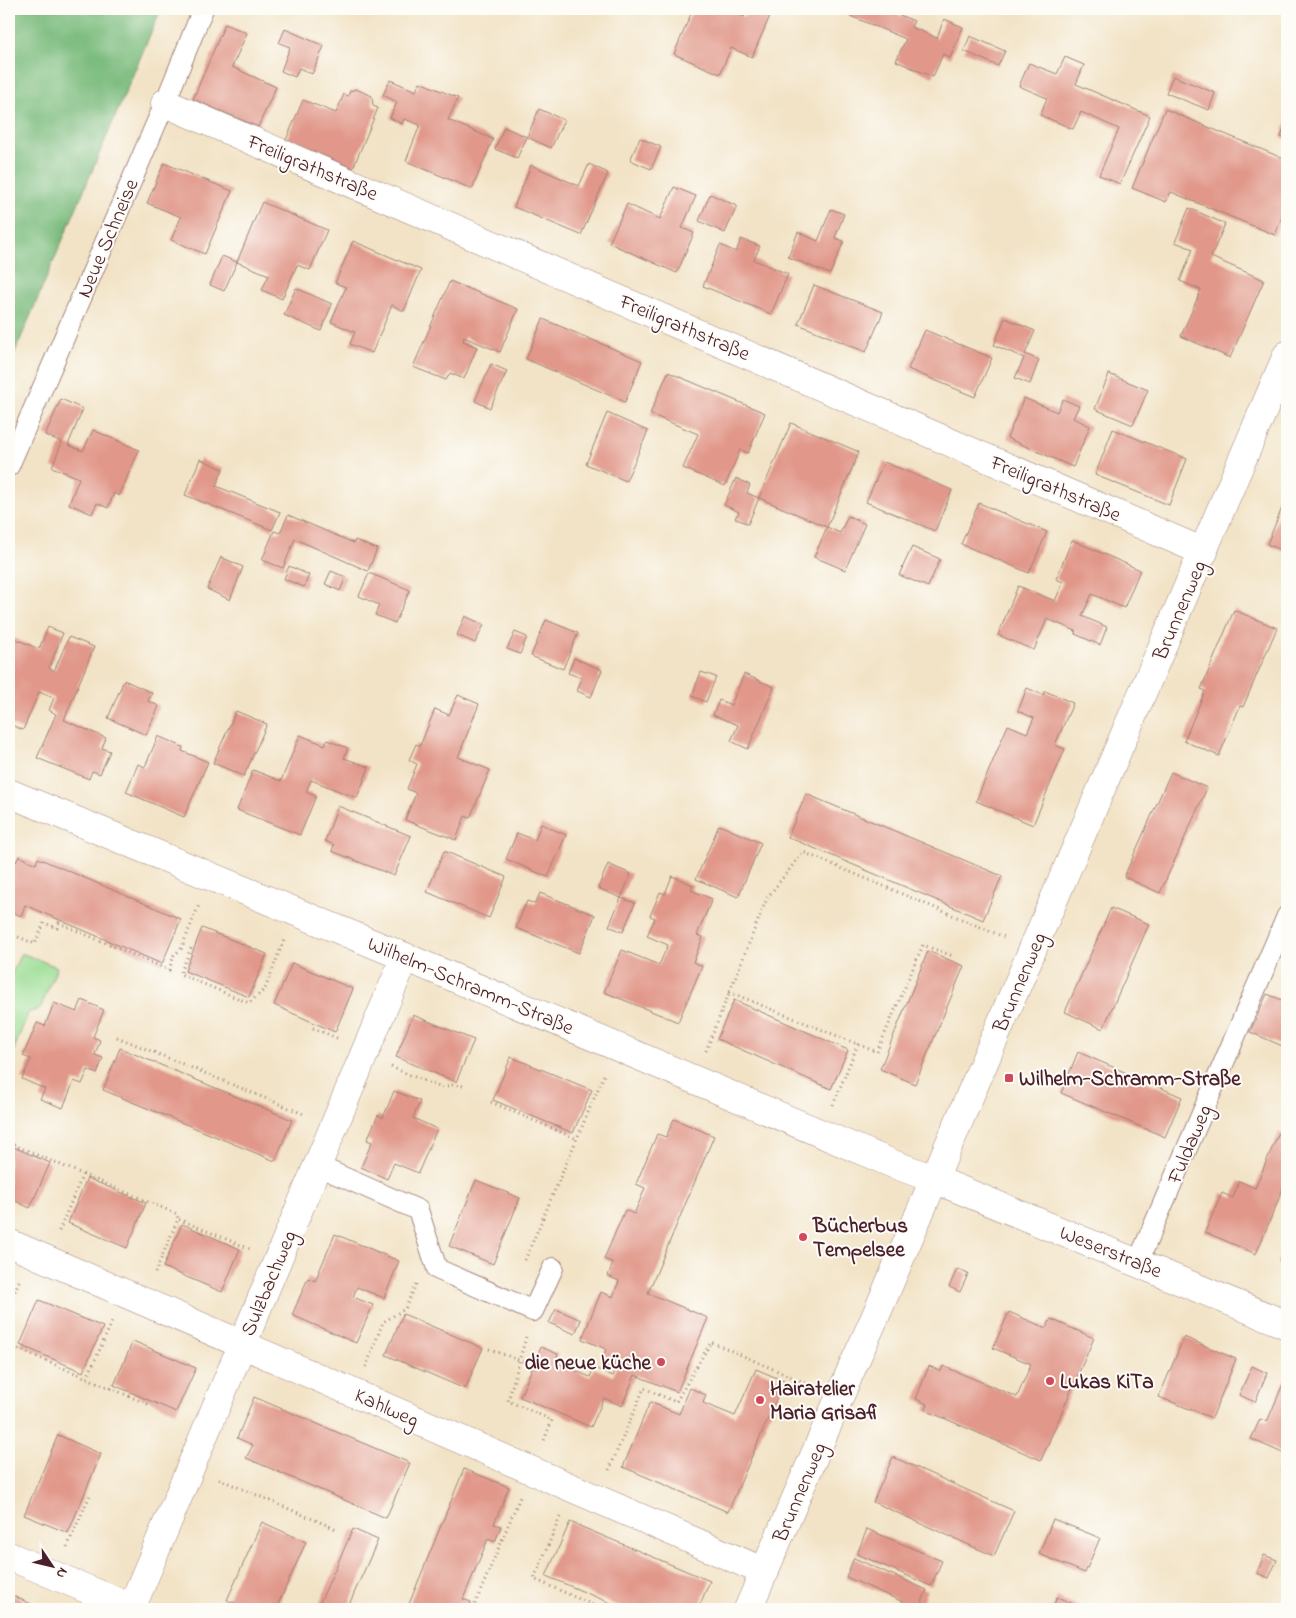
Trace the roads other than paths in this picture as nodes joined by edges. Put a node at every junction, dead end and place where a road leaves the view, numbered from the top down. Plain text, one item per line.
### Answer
1 (203, 9) edge
2 (165, 103) junction
3 (1287, 355) edge
4 (9, 466) edge
5 (1204, 552) junction
6 (9, 793) edge
7 (1287, 916) edge
8 (406, 957) junction
9 (318, 1166) junction
10 (934, 1178) junction
11 (9, 1243) edge
12 (1138, 1262) junction
13 (553, 1268) dead end
14 (1287, 1325) edge
15 (243, 1344) junction
16 (9, 1556) edge
17 (765, 1572) junction
18 (132, 1609) edge
19 (748, 1609) edge

1 - 2 lane, Neue Schneise
2 - 4 lane, Neue Schneise
2 - 5 street, Freiligrathstraße
3 - 5 street, Brunnenweg
5 - 10 street, Brunnenweg
6 - 8 street, Wilhelm-Schramm-Straße
7 - 12 lane, Fuldaweg
8 - 9 street, Sulzbachweg
8 - 10 street, Wilhelm-Schramm-Straße
9 - 13 lane
9 - 15 street, Sulzbachweg
10 - 12 street, Weserstraße
10 - 17 street, Brunnenweg
11 - 15 street, Kahlweg
12 - 14 street, Weserstraße
15 - 17 street, Kahlweg
15 - 18 street, Sulzbachweg
16 - 18 street
17 - 19 street, Brunnenweg

